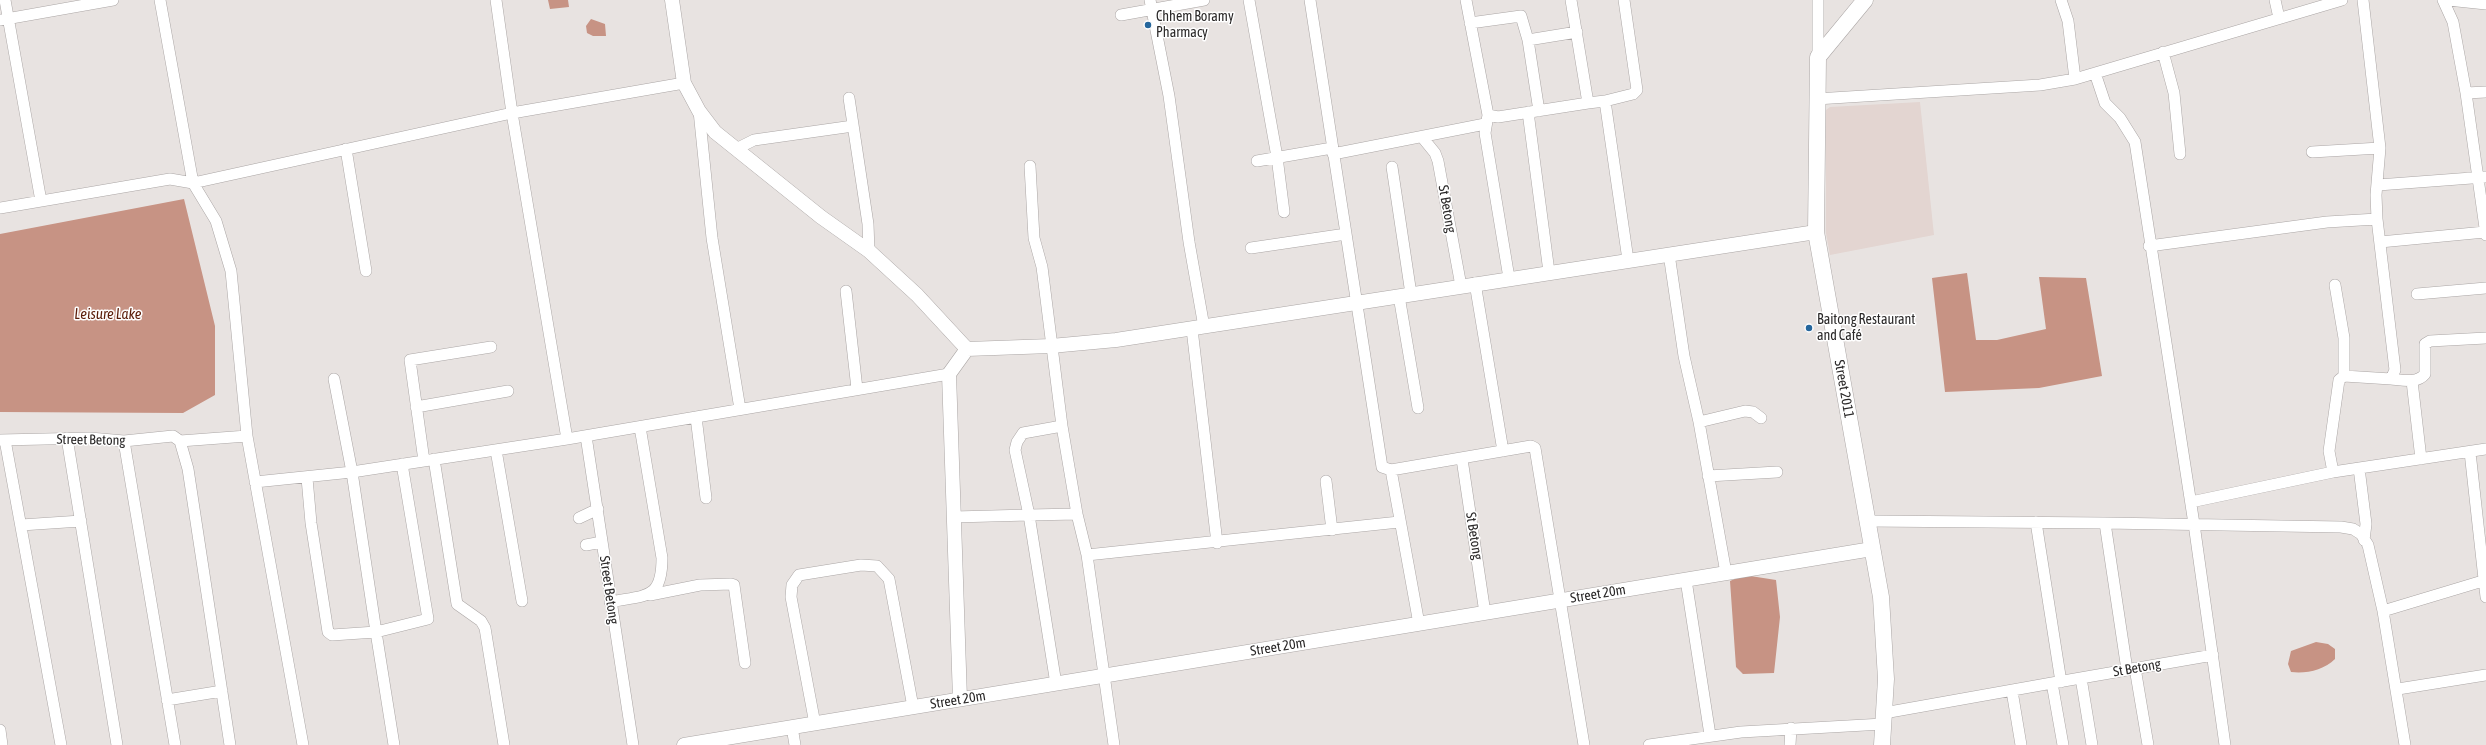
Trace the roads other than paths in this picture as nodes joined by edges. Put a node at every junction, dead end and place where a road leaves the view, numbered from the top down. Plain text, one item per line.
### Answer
1 (5, 0) edge
2 (113, 0) edge
3 (160, 0) edge
4 (496, 0) edge
5 (672, 0) edge
6 (1204, 0) edge
7 (1249, 0) edge
8 (1310, 0) edge
9 (1466, 0) edge
10 (1572, 0) edge
11 (1624, 0) edge
12 (1818, 0) edge
13 (1865, 0) edge
14 (2062, 0) edge
15 (2275, 0) edge
16 (2339, 0) edge
17 (2342, 0) edge
18 (2364, 0) edge
19 (2444, 0) edge
20 (2448, 0) edge
21 (76, 3) edge
22 (2486, 4) edge
23 (1151, 5) edge
24 (1121, 15) dead end
25 (2279, 18) junction
26 (4, 19) edge
27 (1470, 23) junction
28 (1577, 32) junction
29 (1528, 40) junction
30 (2163, 52) junction
31 (1818, 58) junction
32 (2095, 73) junction
33 (2075, 79) junction
34 (684, 83) junction
35 (2486, 92) edge
36 (2466, 93) junction
37 (849, 98) dead end
38 (1816, 99) junction
39 (1605, 101) junction
40 (1588, 103) junction
41 (699, 112) junction
42 (1534, 112) junction
43 (512, 113) junction
44 (1487, 120) junction
45 (853, 126) junction
46 (1422, 136) junction
47 (736, 148) junction
48 (2380, 148) junction
49 (346, 149) junction
50 (1333, 151) junction
51 (2312, 152) dead end
52 (2180, 154) dead end
53 (1277, 157) junction
54 (1257, 161) dead end
55 (1030, 166) dead end
56 (1392, 167) dead end
57 (2482, 177) edge
58 (193, 183) junction
59 (2378, 185) junction
60 (41, 201) junction
61 (0, 208) edge
62 (1284, 212) dead end
63 (2377, 219) junction
64 (1816, 232) junction
65 (2486, 232) edge
66 (1346, 234) junction
67 (2486, 235) edge
68 (2380, 242) junction
69 (2149, 246) junction
70 (1251, 248) dead end
71 (869, 251) junction
72 (1669, 254) junction
73 (1628, 260) junction
74 (366, 272) dead end
75 (1549, 272) junction
76 (1509, 278) junction
77 (1475, 283) junction
78 (2335, 285) dead end
79 (1461, 286) junction
80 (2486, 288) edge
81 (846, 291) dead end
82 (2417, 294) dead end
83 (1405, 295) junction
84 (1356, 304) junction
85 (1198, 328) junction
86 (2486, 338) edge
87 (1051, 346) junction
88 (491, 347) dead end
89 (967, 349) junction
90 (949, 374) junction
91 (2344, 376) junction
92 (334, 379) dead end
93 (2391, 379) junction
94 (2412, 381) junction
95 (857, 389) junction
96 (508, 391) dead end
97 (416, 407) junction
98 (1418, 408) dead end
99 (740, 409) junction
100 (696, 417) junction
101 (1761, 418) dead end
102 (1699, 422) junction
103 (1062, 426) junction
104 (640, 427) junction
105 (247, 436) junction
106 (586, 436) junction
107 (68, 438) junction
108 (567, 439) junction
109 (3, 440) edge
110 (180, 440) junction
111 (124, 441) junction
112 (2486, 449) edge
113 (496, 450) junction
114 (1503, 451) junction
115 (2470, 452) junction
116 (1462, 459) junction
117 (2421, 459) junction
118 (429, 460) junction
119 (402, 464) junction
120 (2359, 468) junction
121 (1391, 470) junction
122 (352, 472) junction
123 (1777, 472) dead end
124 (2333, 472) junction
125 (1708, 476) junction
126 (307, 478) junction
127 (1326, 481) dead end
128 (255, 482) junction
129 (706, 498) dead end
130 (2191, 502) junction
131 (598, 509) junction
132 (1077, 514) junction
133 (1029, 515) junction
134 (954, 517) junction
135 (579, 518) dead end
136 (81, 521) junction
137 (1867, 521) junction
138 (1399, 522) junction
139 (2036, 522) junction
140 (2105, 523) junction
141 (2194, 524) junction
142 (21, 525) junction
143 (1332, 530) junction
144 (2364, 540) junction
145 (602, 542) junction
146 (1217, 543) junction
147 (586, 546) dead end
148 (1872, 549) junction
149 (1087, 555) junction
150 (1726, 573) junction
151 (1686, 580) junction
152 (2485, 580) edge
153 (646, 595) junction
154 (2486, 597) edge
155 (522, 601) dead end
156 (1560, 601) junction
157 (610, 602) junction
158 (2383, 611) junction
159 (1485, 613) junction
160 (1420, 624) junction
161 (376, 632) junction
162 (2213, 655) junction
163 (745, 662) dead end
164 (2131, 669) junction
165 (2486, 675) edge
166 (1103, 676) junction
167 (2081, 678) junction
168 (2057, 682) junction
169 (1056, 684) junction
170 (2398, 689) junction
171 (2012, 690) junction
172 (222, 691) junction
173 (167, 700) junction
174 (960, 700) junction
175 (913, 707) junction
176 (1883, 719) junction
177 (815, 724) junction
178 (792, 727) junction
179 (1791, 728) junction
180 (0, 730) edge
181 (1710, 735) junction
182 (730, 741) edge
183 (1665, 744) edge
184 (2, 745) edge
185 (61, 745) edge
186 (117, 745) edge
187 (175, 745) edge
188 (230, 745) edge
189 (302, 745) edge
190 (394, 745) edge
191 (504, 745) edge
192 (633, 745) edge
193 (685, 745) edge
194 (795, 745) edge
195 (1114, 745) edge
196 (1584, 745) edge
197 (1649, 745) edge
198 (1790, 745) edge
199 (1882, 745) edge
200 (2021, 745) edge
201 (2064, 745) edge
202 (2092, 745) edge
203 (2148, 745) edge
204 (2225, 745) edge
205 (2405, 745) edge

1 - 26 street
2 - 21 street
3 - 58 street
4 - 43 street
5 - 34 street
6 - 23 street
7 - 53 street
8 - 50 street
9 - 27 street
10 - 28 street
11 - 39 street
12 - 31 street
13 - 31 main road
14 - 33 street
15 - 25 street
16 - 17 street
16 - 25 street
18 - 48 street
19 - 36 street
20 - 22 street
21 - 26 street
23 - 24 street
23 - 85 street
25 - 30 street
26 - 60 street
27 - 29 street
27 - 44 street
28 - 29 street
28 - 40 street
29 - 42 street
30 - 32 street
30 - 52 street
31 - 38 main road, Street 2011
32 - 33 street
32 - 69 street
33 - 38 street
34 - 41 street
34 - 43 street
35 - 36 street
36 - 57 street
37 - 45 street
38 - 64 main road, Street 2011
39 - 40 street
39 - 73 street
40 - 42 street
41 - 47 street
41 - 99 street
42 - 44 street
42 - 75 street
43 - 49 street
43 - 108 street
44 - 46 street
44 - 76 street
45 - 47 street
45 - 71 street
46 - 50 street
46 - 79 street, St Betong
47 - 71 street
48 - 51 street
48 - 59 street
49 - 58 street
49 - 74 street
50 - 53 street
50 - 66 street
53 - 54 street
53 - 62 street
55 - 87 street
56 - 83 street
57 - 59 street
57 - 65 street
58 - 60 street
58 - 105 street
59 - 63 street
60 - 61 street
63 - 68 street
63 - 69 street
64 - 72 street
64 - 137 main road, Street 2011
65 - 67 street
65 - 68 street
66 - 70 street
66 - 84 street
68 - 93 street
69 - 130 street
71 - 89 street
72 - 73 street
72 - 102 street
73 - 75 street
75 - 76 street
76 - 77 street
77 - 79 street
77 - 114 street
78 - 91 street
79 - 83 street
80 - 82 street
81 - 95 street
83 - 84 street
83 - 98 street
84 - 85 street
84 - 121 street
85 - 87 street
85 - 146 street
86 - 94 street
87 - 89 street
87 - 103 street
88 - 97 street
89 - 90 street
90 - 95 street
90 - 134 street
91 - 93 street
91 - 124 street
92 - 122 street
93 - 94 street
94 - 117 street
95 - 99 street
96 - 97 street
97 - 118 street
99 - 100 street
100 - 104 street
100 - 129 street
101 - 102 street
102 - 125 street
103 - 132 street
103 - 133 street
104 - 106 street
104 - 153 street
105 - 110 street, Street Betong
105 - 128 street
106 - 108 street
106 - 131 street, Street Betong
107 - 109 street, Street Betong
107 - 111 street, Street Betong
107 - 136 street
108 - 113 street
109 - 142 street
110 - 111 street, Street Betong
110 - 172 street
111 - 173 street
112 - 115 street
113 - 118 street
113 - 155 street
114 - 116 street
114 - 156 street
115 - 117 street
115 - 152 street
116 - 121 street
116 - 159 street, St Betong
117 - 120 street
118 - 119 street
118 - 191 street
119 - 122 street
119 - 161 street
120 - 124 street
120 - 144 street
121 - 138 street
122 - 126 street
122 - 161 street
123 - 125 street
124 - 130 street
125 - 150 street
126 - 128 street
126 - 161 street
127 - 143 street
128 - 189 street
130 - 141 street
131 - 135 street
131 - 145 street, Street Betong
132 - 133 street
132 - 149 street
133 - 134 street
133 - 169 street
134 - 174 street
136 - 142 street
136 - 186 street
137 - 139 street
137 - 148 main road, Street 2011
138 - 143 street
138 - 160 street
139 - 140 street
139 - 168 street
140 - 141 street
140 - 164 street
141 - 144 street
141 - 162 street
142 - 185 street
143 - 146 street
144 - 158 street
145 - 147 street
145 - 157 street, Street Betong
146 - 149 street
148 - 150 street, Street 20m
148 - 176 main road, Street 2011
149 - 166 street
150 - 151 street, Street 20m
151 - 156 street, Street 20m
151 - 181 street
152 - 154 street
152 - 158 street
153 - 157 street
153 - 163 street
156 - 159 street, Street 20m
156 - 196 street
157 - 192 street, Street Betong
158 - 170 street
159 - 160 street, Street 20m
160 - 166 street, Street 20m
161 - 190 street
162 - 164 street, St Betong
162 - 204 street
164 - 167 street, St Betong
164 - 203 street
165 - 170 street
166 - 169 street, Street 20m
166 - 195 street
167 - 168 street, St Betong
167 - 202 street
168 - 171 street, St Betong
168 - 201 street
169 - 174 street, Street 20m
170 - 205 street
171 - 176 street, St Betong
171 - 200 street
172 - 173 street
172 - 188 street
173 - 187 street
174 - 175 street, Street 20m
175 - 177 street, Street 20m
175 - 177 street
176 - 179 street, St Betong
176 - 199 main road, Street 2011
177 - 178 street, Street 20m
178 - 182 street, Street 20m
178 - 194 street
179 - 181 street, St Betong
179 - 198 street
180 - 184 street
181 - 183 street, St Betong
182 - 193 street, Street 20m
183 - 197 street, St Betong

